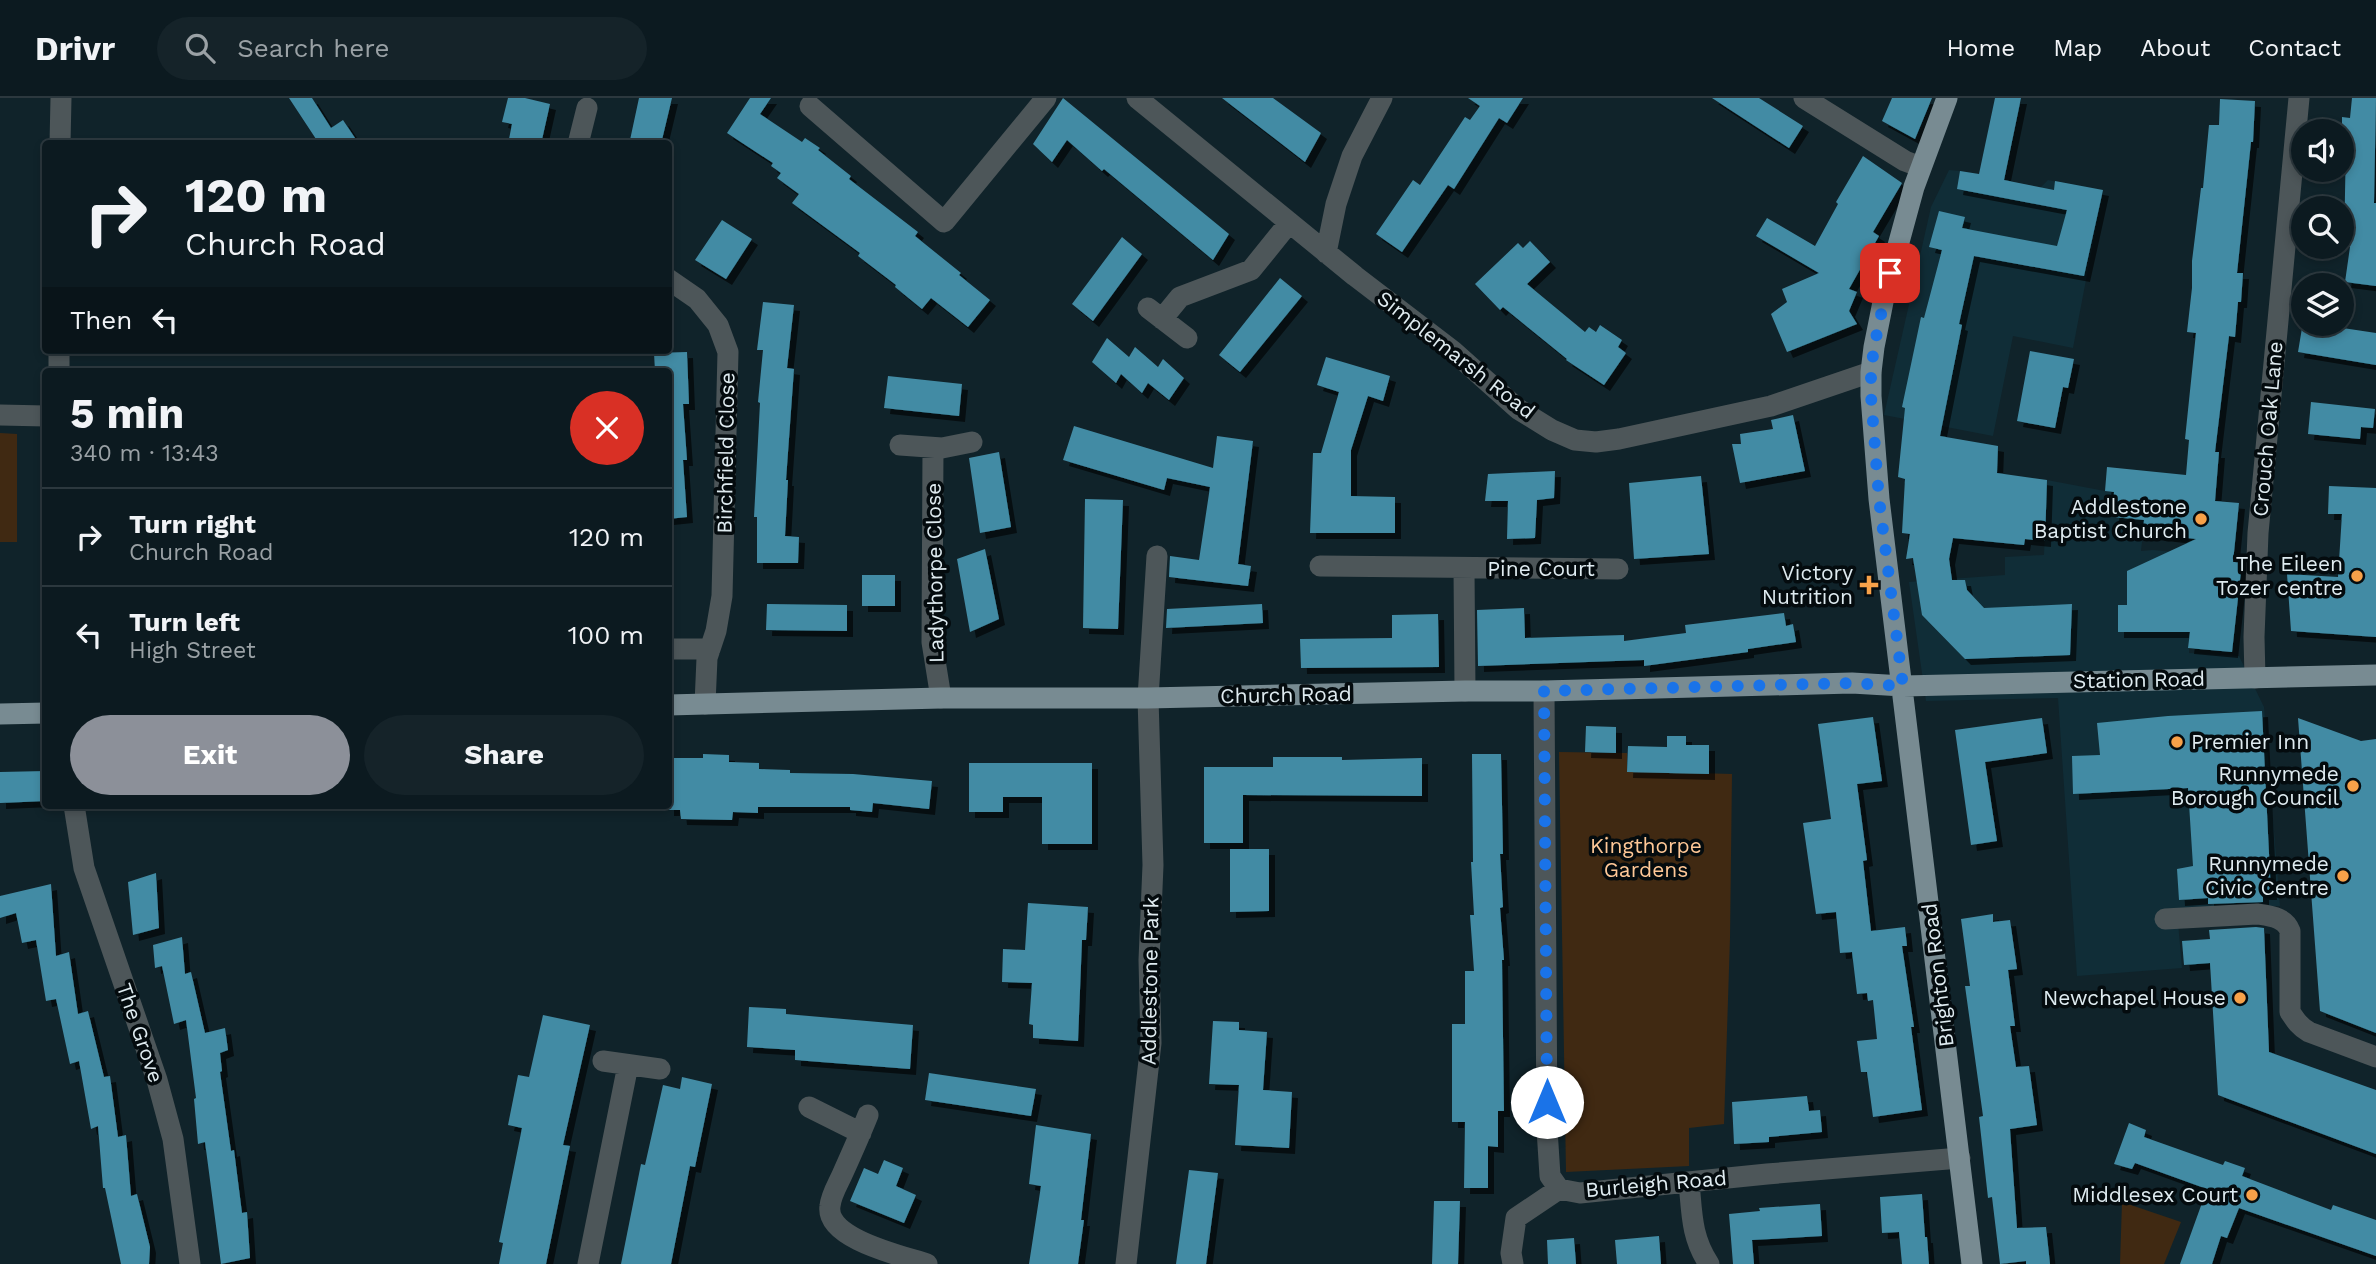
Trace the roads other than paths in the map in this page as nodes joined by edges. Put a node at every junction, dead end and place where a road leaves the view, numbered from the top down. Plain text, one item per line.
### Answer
1 (61, 98) edge
2 (1046, 98) edge
3 (1137, 98) edge
4 (1382, 98) edge
5 (1804, 98) edge
6 (1947, 98) edge
7 (2299, 98) edge
8 (810, 106) dead end
9 (587, 108) dead end
10 (61, 140) edge
11 (579, 140) edge
12 (1921, 167) junction
13 (1289, 223) junction
14 (1326, 253) junction
15 (672, 282) edge
16 (1187, 338) dead end
17 (1871, 372) junction
18 (0, 415) edge
19 (42, 416) edge
20 (972, 442) dead end
21 (900, 444) dead end
22 (933, 447) junction
23 (1157, 556) dead end
24 (1320, 566) dead end
25 (1464, 569) junction
26 (1618, 569) dead end
27 (672, 649) edge
28 (710, 649) junction
29 (2376, 675) edge
30 (2255, 678) junction
31 (1903, 686) junction
32 (1465, 691) junction
33 (1544, 691) junction
34 (941, 698) junction
35 (1148, 698) junction
36 (705, 704) junction
37 (672, 705) edge
38 (42, 713) edge
39 (0, 714) edge
40 (75, 809) edge
41 (2165, 919) dead end
42 (2376, 1057) edge
43 (603, 1061) dead end
44 (628, 1065) junction
45 (660, 1069) dead end
46 (809, 1107) dead end
47 (1960, 1158) junction
48 (1689, 1182) junction
49 (1559, 1189) junction
50 (190, 1264) edge
51 (589, 1264) edge
52 (927, 1264) edge
53 (1126, 1264) edge
54 (1513, 1264) edge
55 (1709, 1264) edge
56 (1972, 1264) edge

1 - 10 street
2 - 8 street
3 - 13 street, Simplemarsh Road
4 - 14 street
5 - 12 street
6 - 12 main road, Brighton Road
7 - 30 street, Crouch Oak Lane
9 - 11 street
12 - 17 main road, Brighton Road
13 - 14 street, Simplemarsh Road
13 - 16 street
14 - 17 street, Simplemarsh Road
15 - 28 street, Birchfield Close
17 - 31 main road, Brighton Road
18 - 19 street
20 - 22 street
21 - 22 street
22 - 34 street, Ladythorpe Close
23 - 35 street, Addlestone Park
24 - 25 street, Pine Court
25 - 26 street, Pine Court
25 - 32 street, Pine Court
27 - 28 street
28 - 36 street, Birchfield Close
29 - 30 main road, Station Road
30 - 31 main road, Station Road
31 - 33 main road, Church Road
31 - 47 main road, Brighton Road
32 - 33 main road, Church Road
32 - 35 main road, Church Road
33 - 49 street, Burleigh Road
34 - 35 main road, Church Road
34 - 36 main road, Church Road
35 - 53 street, Addlestone Park
36 - 37 main road, Church Road
38 - 39 main road
40 - 50 street, The Grove
41 - 42 street
43 - 44 street
44 - 45 street
44 - 51 street
46 - 52 street
47 - 48 street, Burleigh Road
47 - 56 main road, Brighton Road
48 - 49 street, Burleigh Road
48 - 55 street
49 - 54 street

